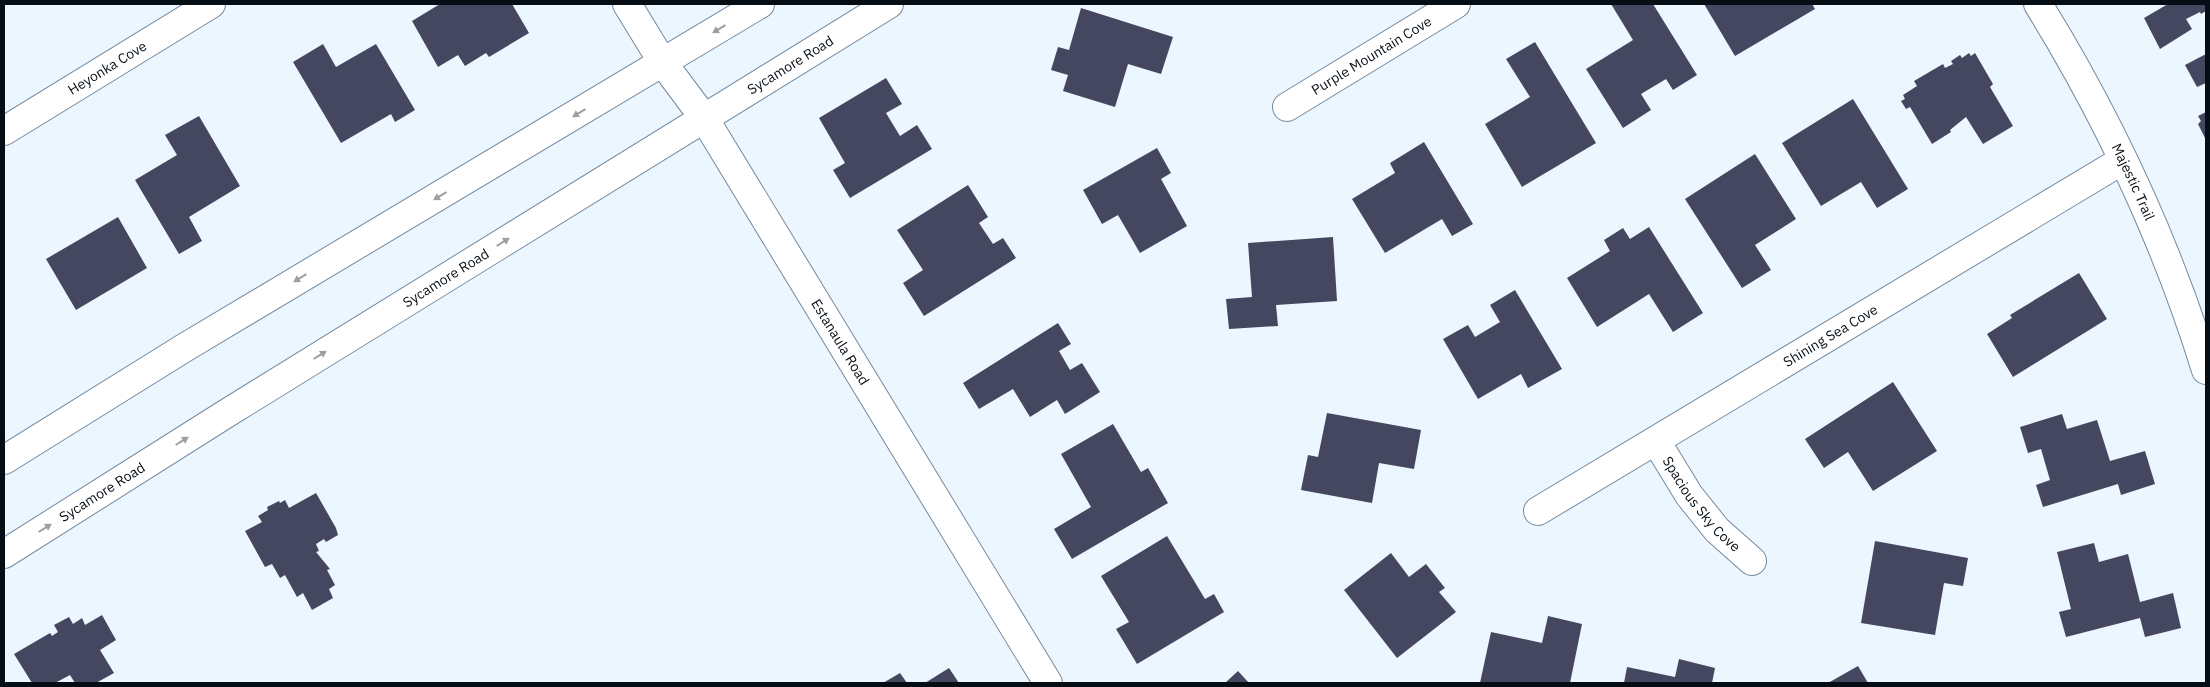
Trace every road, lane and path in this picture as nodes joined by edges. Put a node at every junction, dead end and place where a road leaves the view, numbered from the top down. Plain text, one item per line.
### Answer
1 (212, 4) edge
2 (627, 4) edge
3 (760, 4) edge
4 (889, 4) edge
5 (1456, 4) edge
6 (2038, 4) edge
7 (664, 63) junction
8 (1287, 107) dead end
9 (704, 118) junction
10 (4, 131) edge
11 (2124, 160) junction
12 (2206, 370) edge
13 (1656, 441) junction
14 (4, 460) edge
15 (1538, 511) dead end
16 (4, 554) edge
17 (1752, 561) dead end
18 (1048, 683) edge

1 - 10 street, Heyonka Cove
2 - 7 street, Estanaula Road
3 -> 7 street
4 - 9 street, Sycamore Road
5 - 8 street, Purple Mountain Cove
6 - 11 street, Majestic Trail
7 - 9 street, Estanaula Road
7 -> 14 street
16 -> 9 street, Sycamore Road
9 - 18 street, Estanaula Road
11 - 12 street, Majestic Trail
11 - 13 street, Shining Sea Cove
13 - 15 street, Shining Sea Cove
13 - 17 street, Spacious Sky Cove

